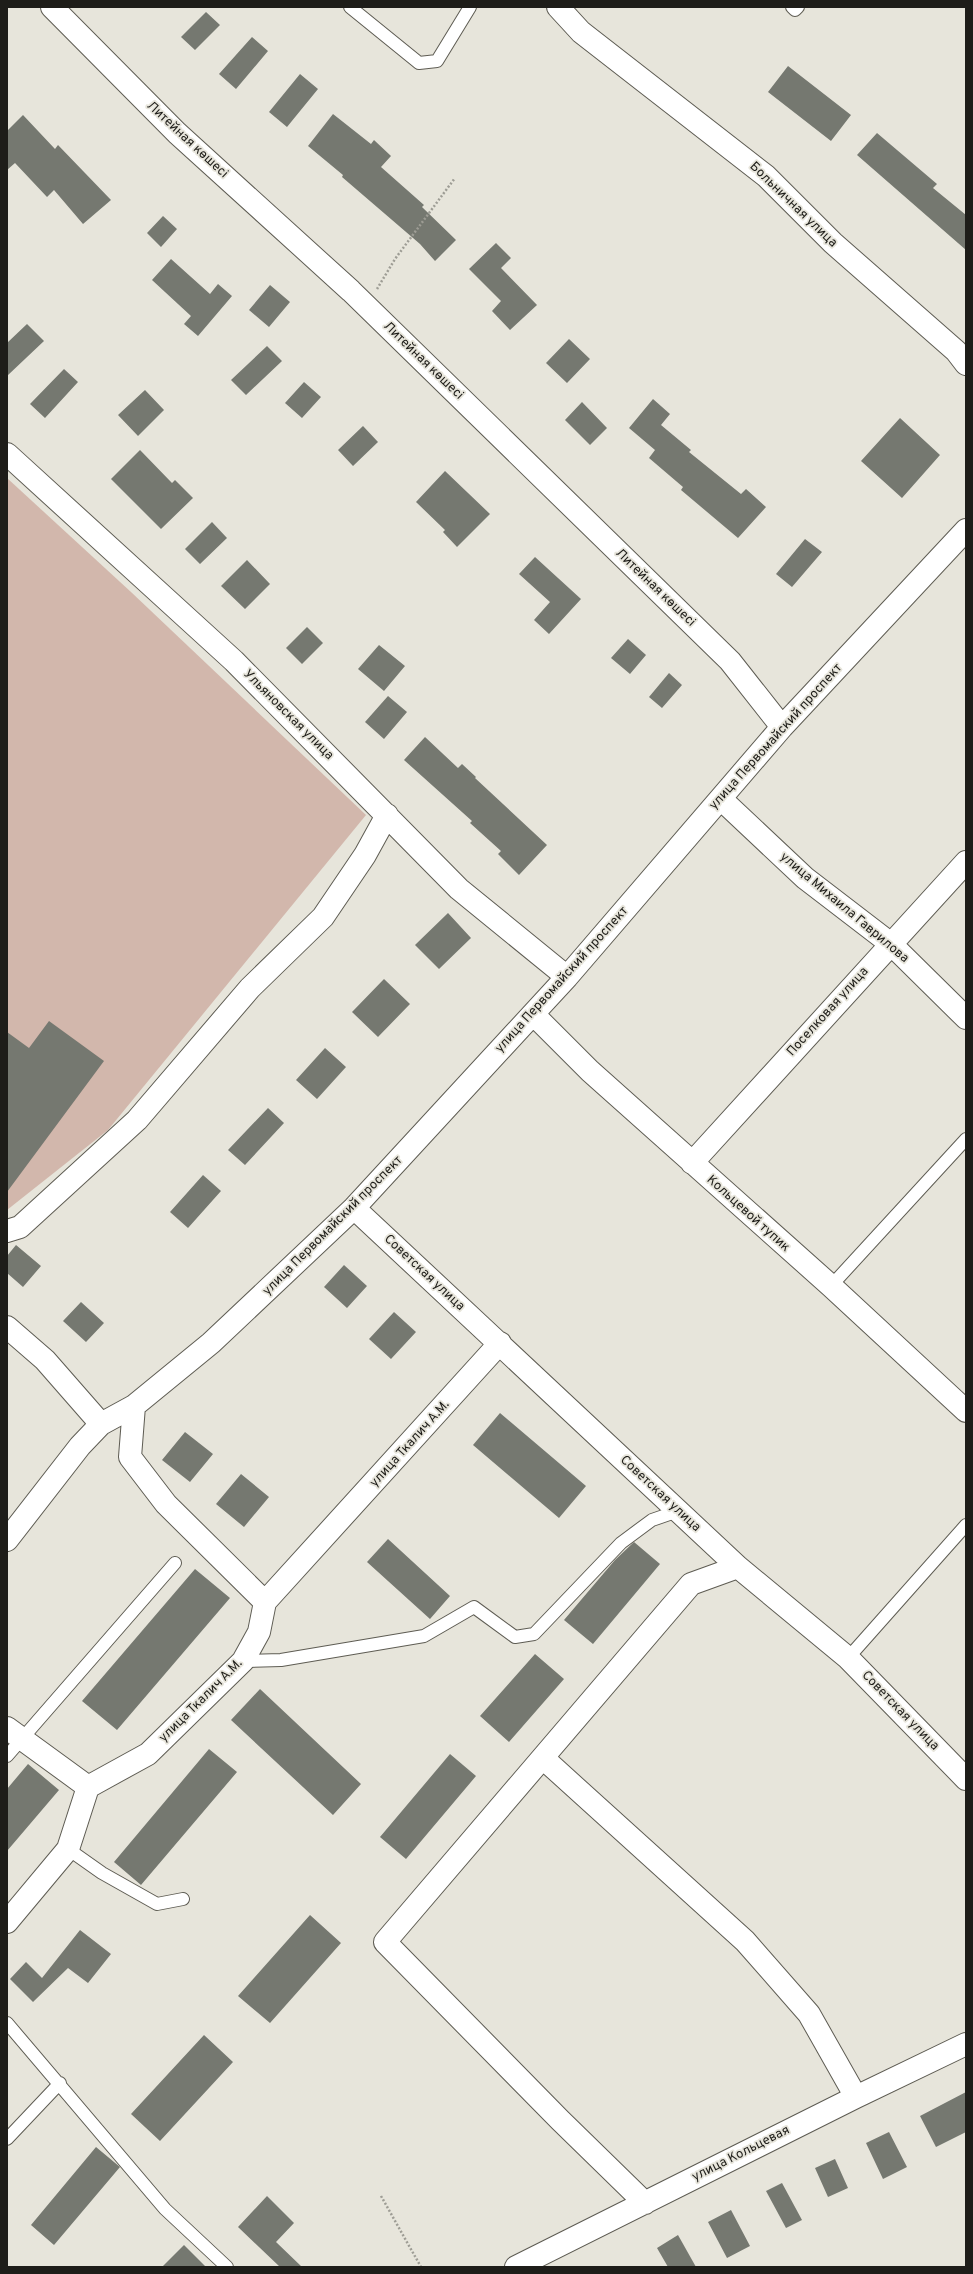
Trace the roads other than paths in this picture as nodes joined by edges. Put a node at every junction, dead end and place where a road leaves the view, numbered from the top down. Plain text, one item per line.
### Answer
1 (52, 7) edge
2 (350, 7) edge
3 (470, 7) edge
4 (558, 7) edge
5 (792, 7) edge
6 (798, 7) edge
7 (966, 364) edge
8 (7, 454) edge
9 (966, 530) edge
10 (782, 727) junction
11 (721, 799) junction
12 (386, 815) junction
13 (966, 862) edge
14 (891, 944) junction
15 (567, 976) junction
16 (533, 1014) junction
17 (966, 1018) edge
18 (966, 1139) edge
19 (692, 1163) junction
20 (354, 1208) junction
21 (7, 1231) edge
22 (830, 1286) junction
23 (7, 1327) edge
24 (500, 1343) junction
25 (134, 1406) junction
26 (966, 1411) edge
27 (101, 1424) junction
28 (678, 1510) junction
29 (966, 1525) edge
30 (7, 1540) edge
31 (175, 1563) dead end
32 (738, 1567) junction
33 (265, 1602) junction
34 (848, 1658) junction
35 (242, 1661) junction
36 (14, 1734) edge
37 (7, 1756) edge
38 (544, 1759) junction
39 (966, 1779) edge
40 (88, 1787) junction
41 (68, 1849) junction
42 (183, 1899) dead end
43 (7, 1922) edge
44 (7, 2023) edge
45 (966, 2044) edge
46 (60, 2083) junction
47 (856, 2096) junction
48 (7, 2139) edge
49 (645, 2203) junction
50 (227, 2267) edge
51 (516, 2267) edge

1 - 10 street, Литейная көшесі
2 - 3 lane
4 - 7 street, Больничная улица
5 - 6 lane
8 - 12 street, Ульяновская улица
9 - 10 street, улица Первомайский проспект
10 - 11 street, улица Первомайский проспект
11 - 14 street, улица Михаила Гаврилова
11 - 15 street, улица Первомайский проспект
12 - 15 street, Ульяновская улица
12 - 21 street
13 - 14 street, Поселковая улица
14 - 17 street, улица Михаила Гаврилова
14 - 19 street, Поселковая улица
15 - 16 street, улица Первомайский проспект
16 - 19 street, Кольцевой тупик
16 - 20 street, улица Первомайский проспект
18 - 22 lane
19 - 22 street, Кольцевой тупик
20 - 24 street, Советская улица
20 - 25 street, улица Первомайский проспект
22 - 26 street, Кольцевой тупик
23 - 27 street
24 - 28 street, Советская улица
24 - 33 street, улица Ткалич А.М.
25 - 27 street, улица Первомайский проспект
25 - 33 street
27 - 30 street, улица Первомайский проспект
28 - 32 street, Советская улица
28 - 35 lane
29 - 34 lane
31 - 36 lane
32 - 34 street, Советская улица
32 - 38 street
33 - 35 street, улица Ткалич А.М.
34 - 39 street, Советская улица
35 - 40 street, улица Ткалич А.М.
36 - 37 lane
36 - 40 street
38 - 47 street
38 - 49 street
40 - 41 street
41 - 42 lane
41 - 43 street
44 - 46 lane
45 - 47 street, улица Кольцевая
46 - 48 lane
46 - 50 lane
47 - 49 street, улица Кольцевая
49 - 51 street, улица Кольцевая

